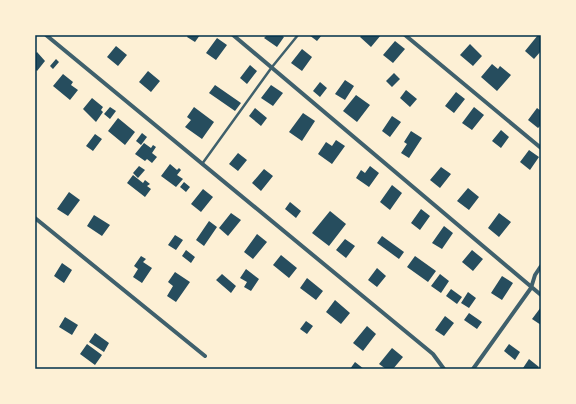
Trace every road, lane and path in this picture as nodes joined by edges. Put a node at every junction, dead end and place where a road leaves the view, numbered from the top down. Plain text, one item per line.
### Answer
1 (46, 35) edge
2 (232, 35) edge
3 (298, 35) edge
4 (405, 35) edge
5 (272, 67) junction
6 (541, 148) edge
7 (202, 165) junction
8 (35, 218) edge
9 (541, 266) edge
10 (531, 288) junction
11 (541, 295) edge
12 (205, 356) dead end
13 (444, 369) edge
14 (473, 369) edge

1 - 7 street
2 - 5 street
3 - 5 lane
4 - 6 street
5 - 7 lane
5 - 10 street
7 - 13 street
8 - 12 street
9 - 10 street
10 - 11 street
10 - 14 street

